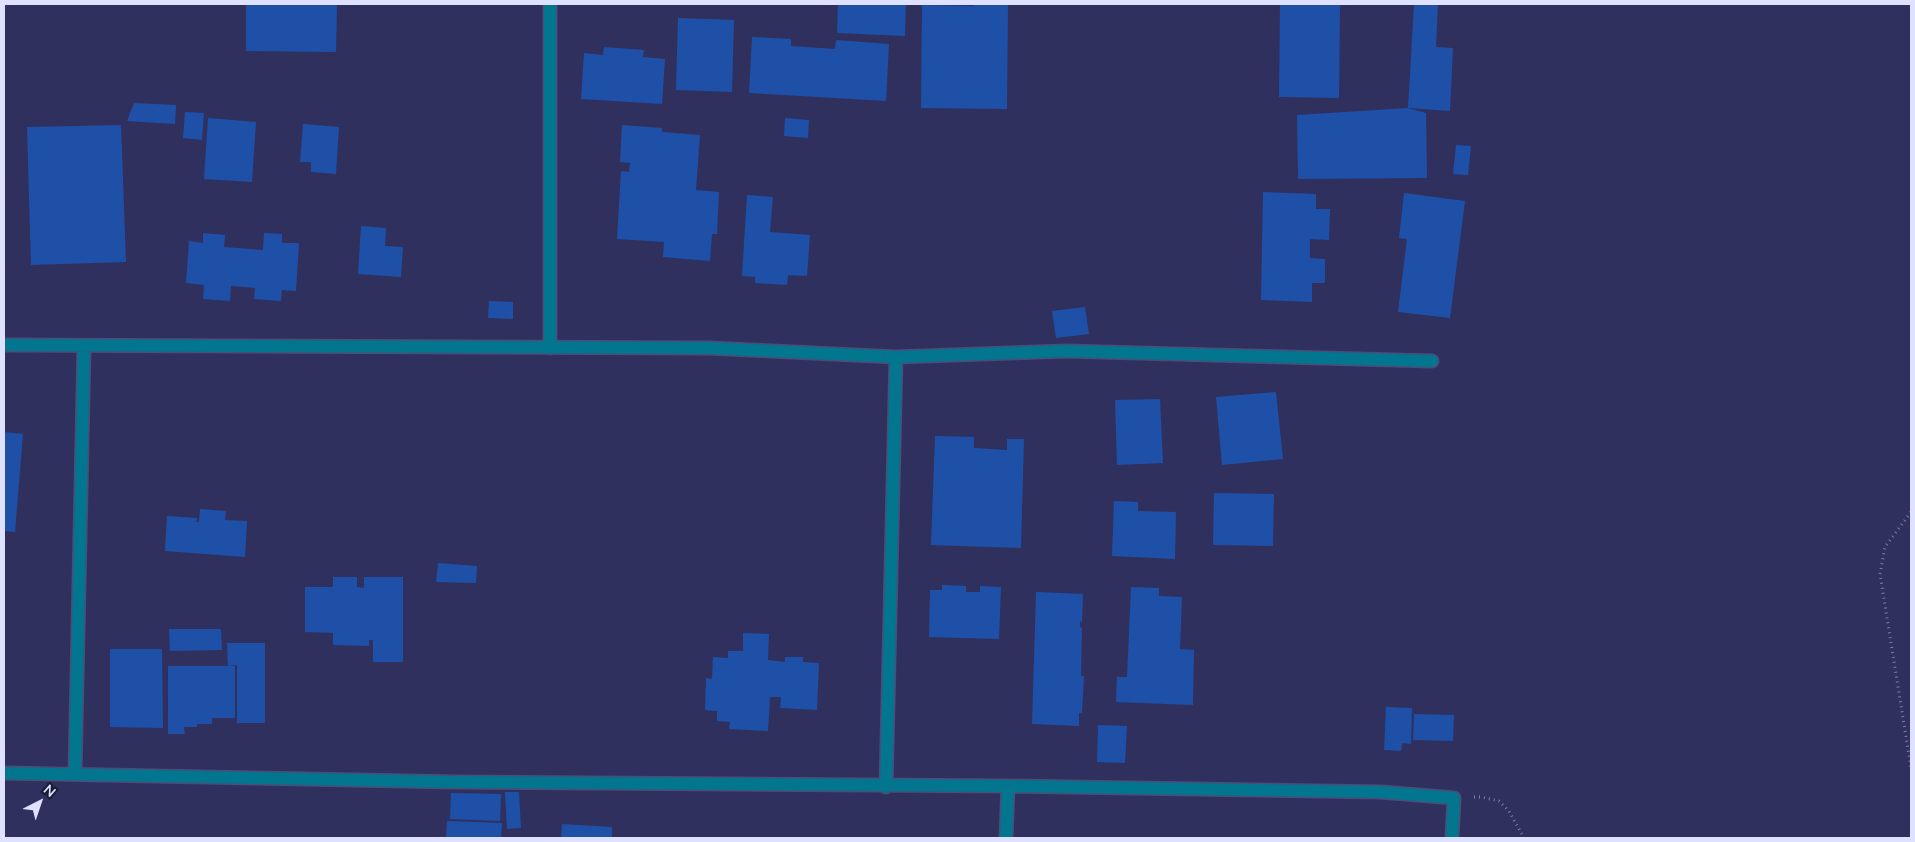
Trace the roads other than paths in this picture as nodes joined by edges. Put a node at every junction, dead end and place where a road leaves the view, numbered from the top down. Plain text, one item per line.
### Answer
1 (550, 4) edge
2 (4, 345) edge
3 (84, 346) junction
4 (550, 348) junction
5 (896, 357) junction
6 (1432, 361) dead end
7 (4, 773) edge
8 (75, 773) junction
9 (1008, 786) junction
10 (886, 787) junction
11 (1006, 838) edge
12 (1452, 838) edge

1 - 4 street
2 - 3 street
3 - 4 street
3 - 8 street
4 - 5 street
5 - 6 street
5 - 10 street
7 - 8 street
8 - 10 street
9 - 10 street
9 - 11 street
9 - 12 street

